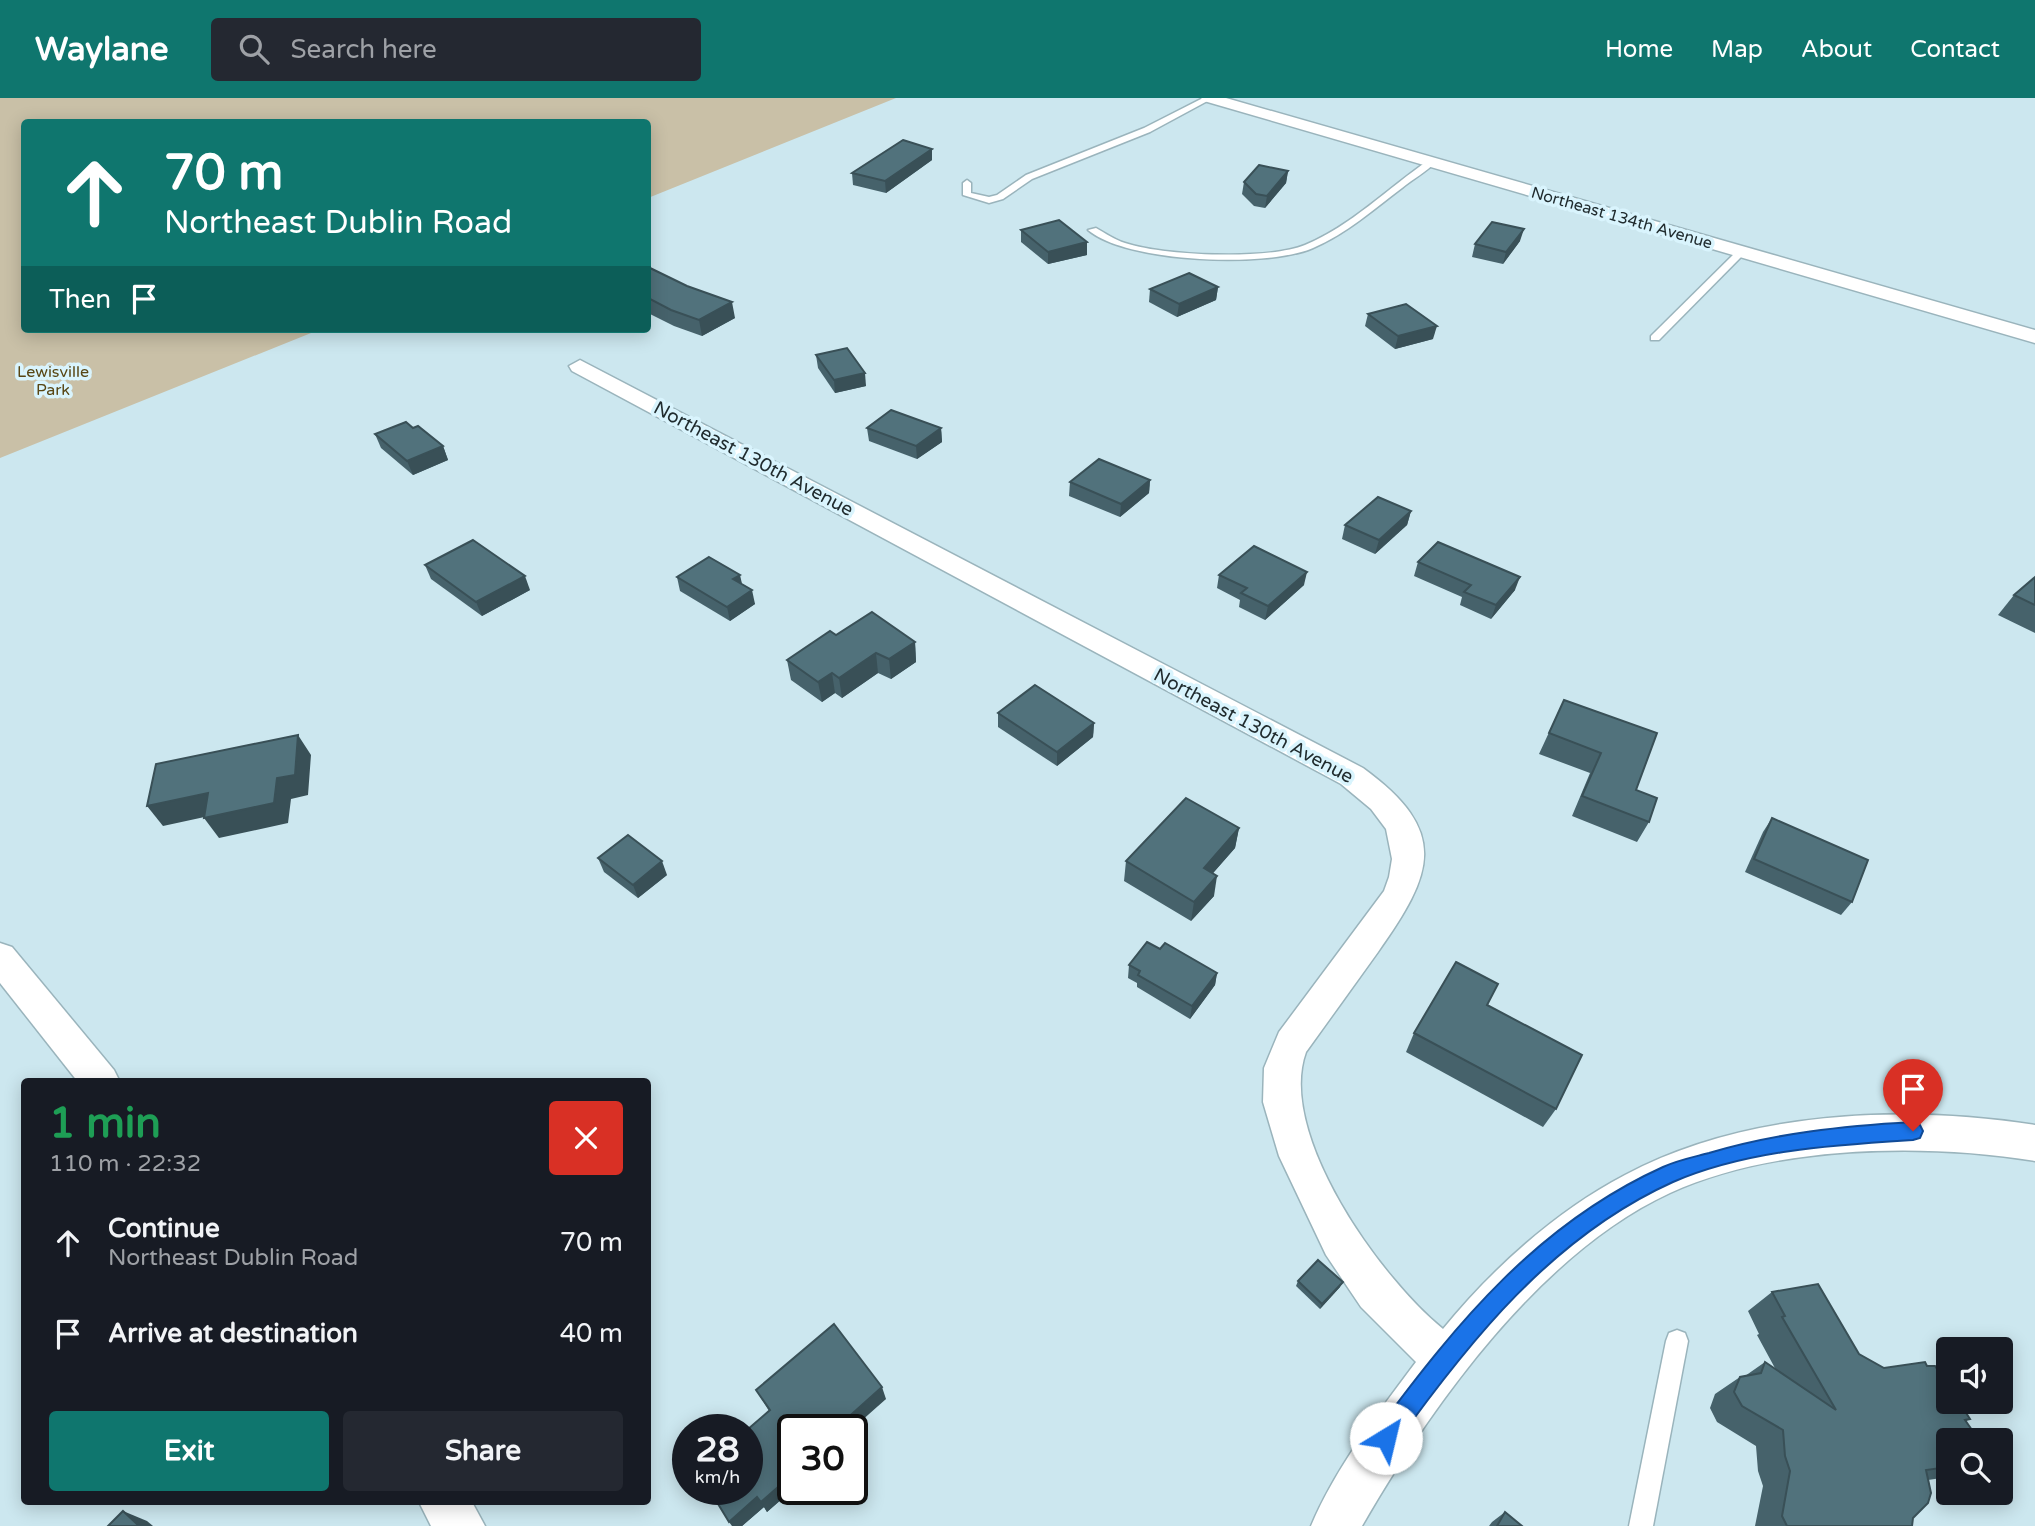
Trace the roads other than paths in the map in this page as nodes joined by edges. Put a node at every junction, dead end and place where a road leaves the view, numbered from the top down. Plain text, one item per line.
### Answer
1 (1209, 98) edge
2 (1432, 162) junction
3 (967, 183) dead end
4 (1093, 230) dead end
5 (1742, 251) junction
6 (2035, 337) edge
7 (1655, 338) dead end
8 (580, 366) dead end
9 (0, 957) edge
10 (98, 1078) edge
11 (2035, 1143) edge
12 (1677, 1341) dead end
13 (1444, 1357) junction
14 (444, 1505) edge
15 (461, 1526) edge
16 (1335, 1526) edge
17 (1641, 1526) edge

1 - 2 street, Northeast 134th Avenue
1 - 3 lane
2 - 4 lane
2 - 5 street, Northeast 134th Avenue
5 - 6 street, Northeast 134th Avenue
5 - 7 lane
8 - 13 street, Northeast 130th Avenue
9 - 10 street
11 - 13 street
12 - 17 lane
13 - 16 street
14 - 15 street

